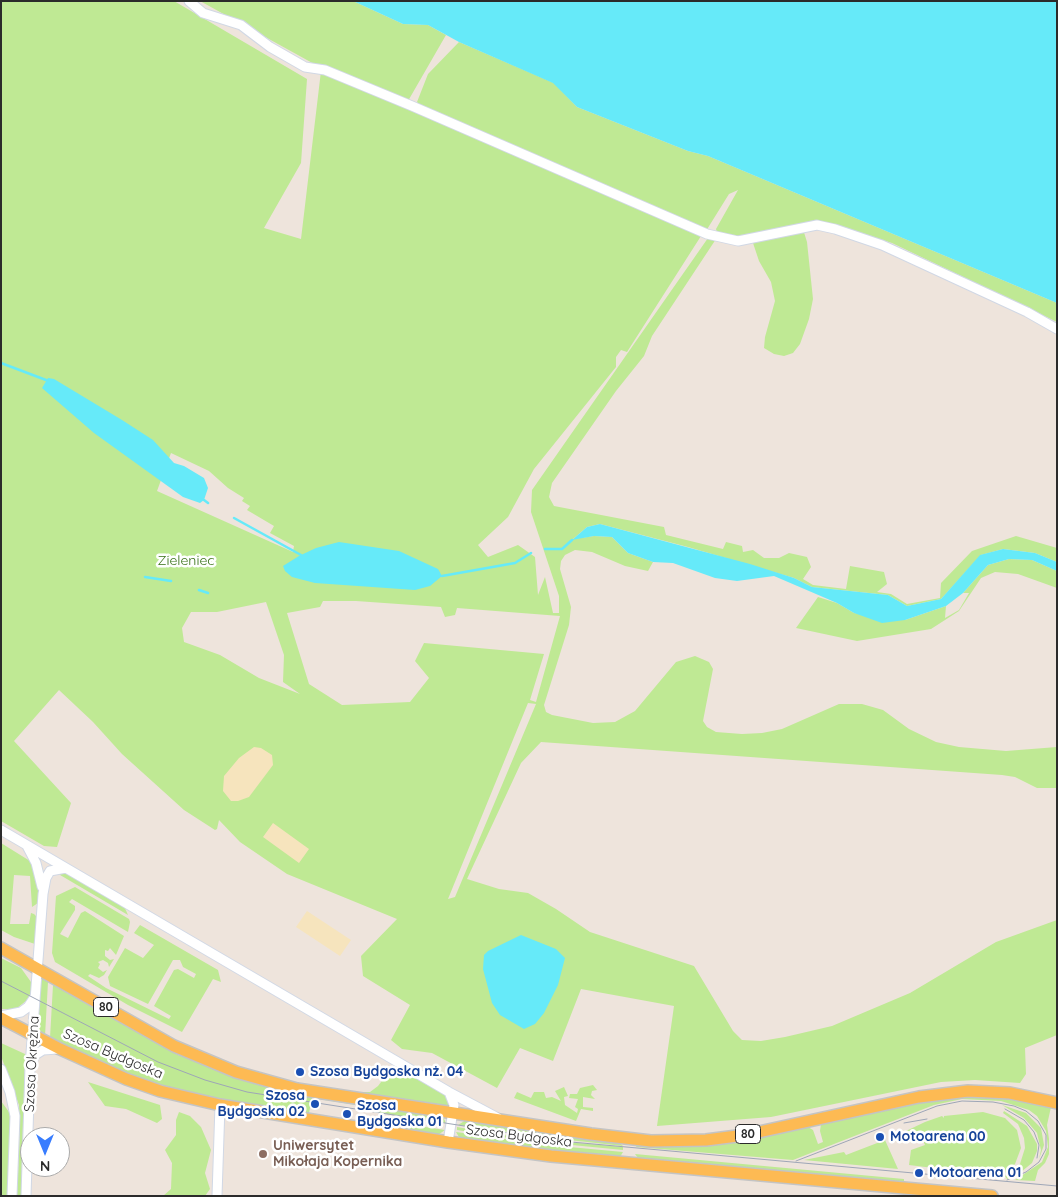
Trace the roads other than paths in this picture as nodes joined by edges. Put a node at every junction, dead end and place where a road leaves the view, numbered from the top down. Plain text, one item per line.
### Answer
1 (189, 1) edge
2 (1057, 329) edge
3 (1, 830) edge
4 (26, 844) junction
5 (66, 868) junction
6 (43, 894) junction
7 (2, 949) edge
8 (37, 967) junction
9 (36, 993) junction
10 (1, 1017) edge
11 (32, 1035) junction
12 (60, 1049) junction
13 (30, 1066) junction
14 (1, 1069) edge
15 (449, 1092) junction
16 (1057, 1103) edge
17 (220, 1105) junction
18 (453, 1113) junction
19 (505, 1121) junction
20 (448, 1142) junction
21 (12, 1196) edge
22 (26, 1196) edge
23 (217, 1196) edge
24 (992, 1196) edge

1 - 2 street
3 - 4 street, Szosa Bydgoska
4 - 5 street, Szosa Bydgoska
4 - 6 street
5 - 6 street
5 - 15 street, Szosa Bydgoska
6 - 8 street, Szosa Okrężna
7 - 8 main road, Szosa Bydgoska / 80
8 - 9 street, Szosa Okrężna
8 - 18 main road, Szosa Bydgoska / 80
9 - 10 street, Szosa Okrężna
9 - 11 street, Szosa Okrężna
10 - 11 main road, Szosa Bydgoska
11 - 12 main road, Szosa Bydgoska
11 - 13 street, Szosa Okrężna
12 - 13 street
12 - 17 main road, Szosa Bydgoska
13 - 22 street, Szosa Okrężna
14 - 21 street, Szosa Okrężna
15 - 18 street, Szosa Bydgoska
15 - 19 street, Szosa Bydgoska
16 - 19 main road, Szosa Bydgoska / 80
17 - 20 main road, Szosa Bydgoska
17 - 23 street
18 - 19 main road, Szosa Bydgoska / 80
18 - 20 street
20 - 24 main road, Szosa Bydgoska

